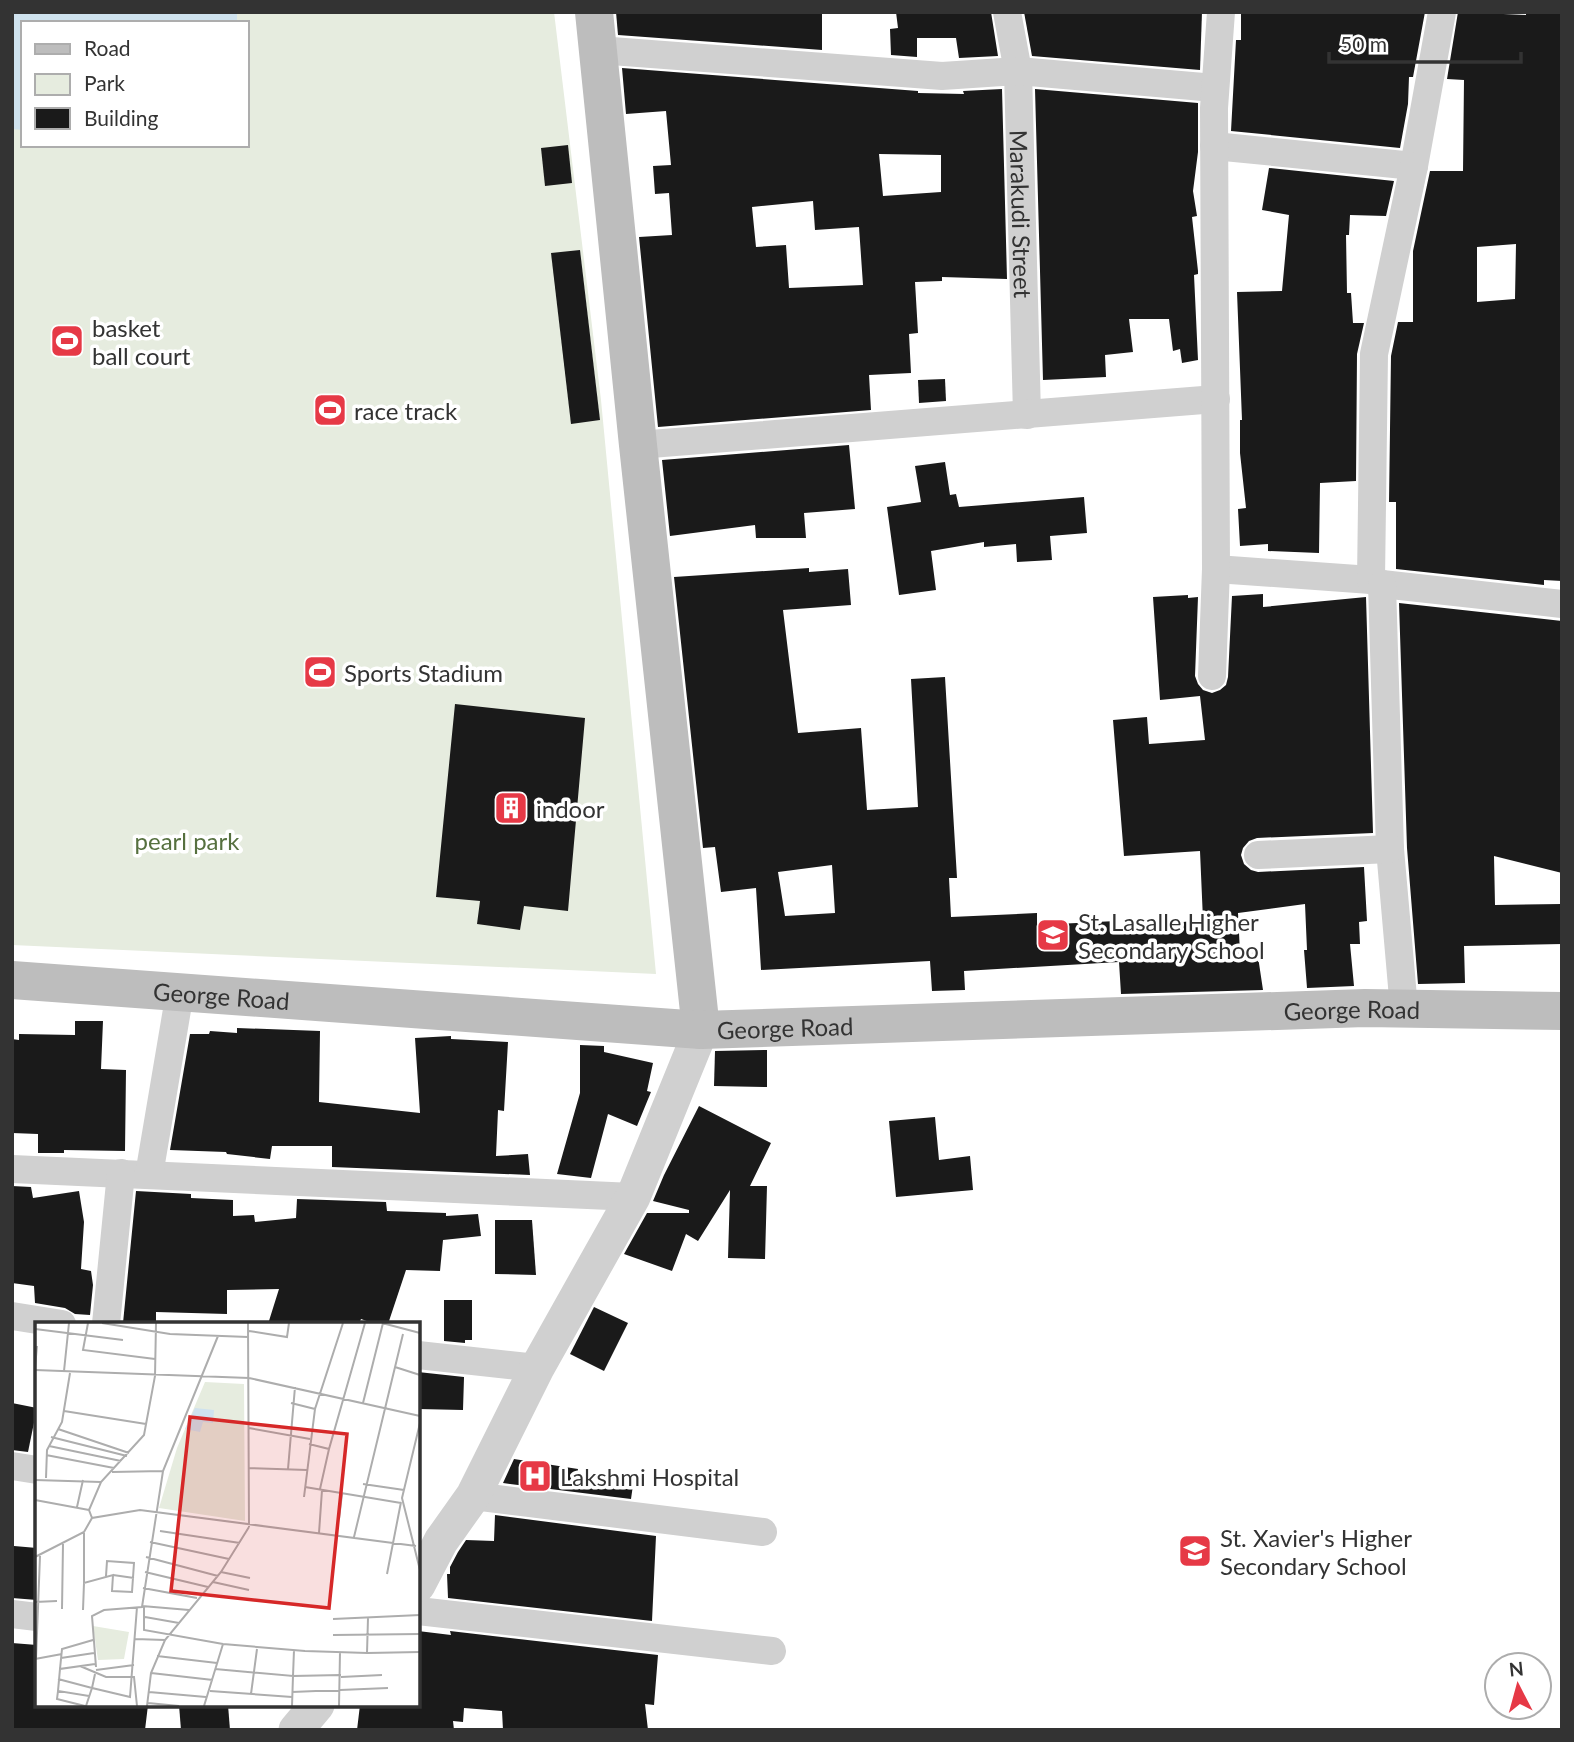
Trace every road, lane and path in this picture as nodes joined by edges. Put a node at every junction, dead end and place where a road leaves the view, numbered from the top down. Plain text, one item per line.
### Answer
1 (594, 12) edge
2 (1007, 12) edge
3 (1221, 12) edge
4 (1442, 12) edge
5 (598, 50) junction
6 (1018, 71) junction
7 (1215, 88) junction
8 (1214, 146) junction
9 (1414, 166) junction
10 (1216, 399) junction
11 (1027, 415) junction
12 (638, 445) junction
13 (1216, 569) junction
14 (1377, 582) junction
15 (1562, 604) edge
16 (1212, 676) dead end
17 (1390, 849) junction
18 (1258, 855) dead end
19 (12, 981) edge
20 (180, 992) junction
21 (1404, 1009) junction
22 (1562, 1011) edge
23 (701, 1030) junction
24 (12, 1169) edge
25 (121, 1173) junction
26 (149, 1175) junction
27 (633, 1197) junction
28 (12, 1316) edge
29 (50, 1322) edge
30 (106, 1322) edge
31 (420, 1355) edge
32 (537, 1368) junction
33 (12, 1466) edge
34 (35, 1469) edge
35 (473, 1496) junction
36 (763, 1532) dead end
37 (430, 1538) edge
38 (420, 1577) edge
39 (420, 1611) edge
40 (12, 1614) edge
41 (35, 1617) edge
42 (772, 1651) dead end
43 (315, 1707) edge
44 (296, 1730) edge

1 - 5 main road
2 - 6 street, Marakudi Street
3 - 7 street
4 - 9 street
5 - 6 street
5 - 12 main road
6 - 7 street
6 - 11 street, Marakudi Street
7 - 8 street
8 - 9 street
8 - 10 street
9 - 14 street
10 - 11 street
10 - 13 street
11 - 12 street
12 - 23 main road
13 - 14 street
13 - 16 street
14 - 15 street
14 - 17 street
17 - 18 street
17 - 21 street
19 - 20 main road, George Road
20 - 23 main road, George Road
20 - 26 street
21 - 22 main road, George Road
21 - 23 main road, George Road
23 - 27 street
24 - 25 street
25 - 26 street
25 - 30 street
26 - 27 street
27 - 32 street
28 - 29 street
31 - 32 street
32 - 35 street
33 - 34 street
35 - 36 street
35 - 37 street
37 - 38 street
39 - 42 street
40 - 41 street
43 - 44 street

